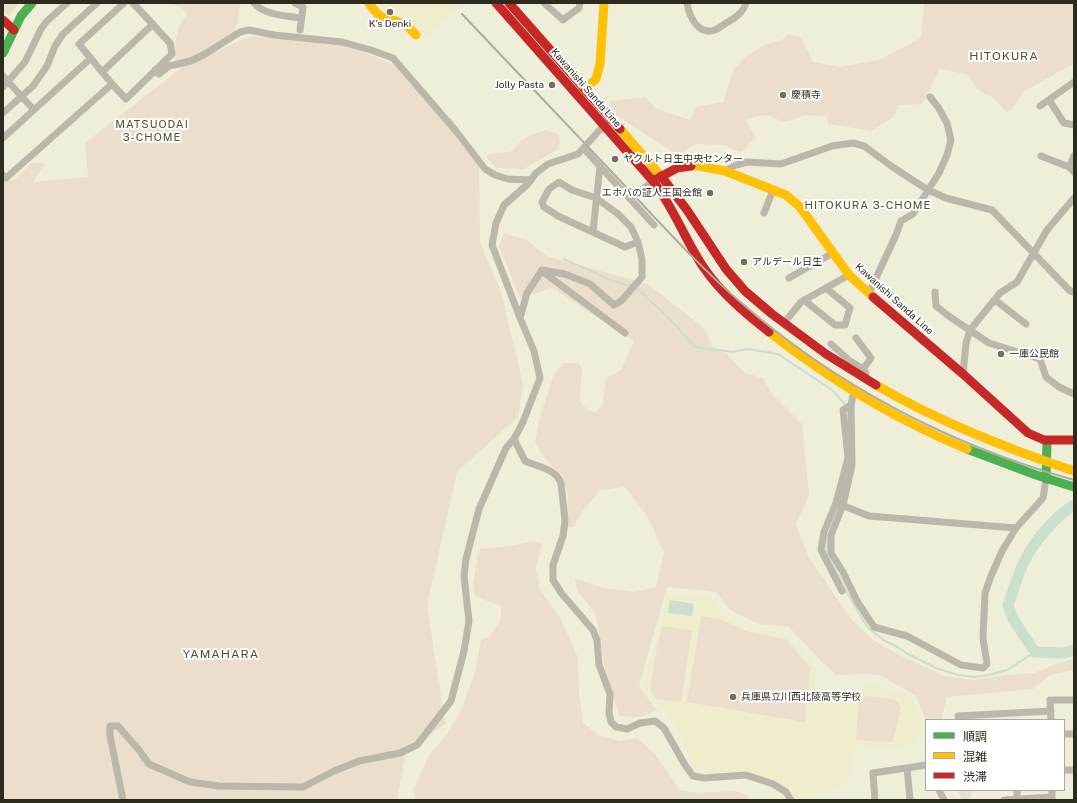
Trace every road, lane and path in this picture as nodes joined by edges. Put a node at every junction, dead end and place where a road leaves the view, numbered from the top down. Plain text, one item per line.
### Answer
1 (32, 3) edge
2 (67, 3) edge
3 (97, 3) edge
4 (124, 3) edge
5 (133, 3) edge
6 (254, 3) edge
7 (296, 3) edge
8 (369, 3) edge
9 (496, 3) edge
10 (510, 3) edge
11 (544, 3) edge
12 (604, 3) edge
13 (687, 3) edge
14 (746, 3) edge
15 (578, 4) edge
16 (301, 18) junction
17 (3, 20) edge
18 (153, 24) junction
19 (14, 30) junction
20 (300, 30) dead end
21 (416, 36) dead end
22 (3, 53) edge
23 (91, 58) junction
24 (156, 70) junction
25 (102, 72) junction
26 (5, 82) edge
27 (1074, 82) edge
28 (112, 84) junction
29 (581, 92) junction
30 (21, 96) junction
31 (930, 97) dead end
32 (1049, 100) junction
33 (1040, 106) dead end
34 (34, 110) junction
35 (3, 113) edge
36 (607, 122) junction
37 (1074, 125) edge
38 (3, 138) edge
39 (584, 148) junction
40 (1041, 156) dead end
41 (1074, 156) edge
42 (600, 166) junction
43 (1072, 170) edge
44 (725, 171) junction
45 (3, 175) edge
46 (657, 179) junction
47 (531, 180) junction
48 (772, 190) junction
49 (928, 190) junction
50 (596, 198) junction
51 (1074, 198) edge
52 (630, 199) junction
53 (764, 212) dead end
54 (696, 223) junction
55 (654, 224) dead end
56 (682, 229) junction
57 (593, 232) junction
58 (638, 242) junction
59 (833, 253) junction
60 (1033, 253) junction
61 (542, 270) junction
62 (849, 275) junction
63 (789, 278) dead end
64 (826, 288) junction
65 (936, 292) dead end
66 (1074, 292) edge
67 (869, 293) junction
68 (804, 300) junction
69 (995, 300) junction
70 (520, 318) junction
71 (784, 323) junction
72 (1026, 324) dead end
73 (970, 330) junction
74 (626, 333) dead end
75 (856, 338) dead end
76 (831, 344) dead end
77 (863, 368) junction
78 (963, 374) junction
79 (863, 378) junction
80 (854, 391) junction
81 (1074, 394) edge
82 (514, 439) junction
83 (1074, 440) edge
84 (1048, 441) junction
85 (1046, 462) junction
86 (1074, 471) edge
87 (1046, 479) junction
88 (1074, 487) edge
89 (840, 504) junction
90 (1016, 528) junction
91 (842, 592) dead end
92 (1074, 700) edge
93 (1051, 711) junction
94 (958, 716) dead end
95 (978, 717) edge
96 (1051, 719) edge
97 (925, 765) edge
98 (907, 768) junction
99 (940, 791) edge
100 (1052, 796) edge
101 (123, 800) edge
102 (791, 800) edge
103 (875, 800) edge
104 (910, 800) edge
105 (944, 800) edge
106 (1004, 800) edge
107 (1017, 800) edge

1 - 19 street
2 - 26 street
3 - 30 street
4 - 23 street
5 - 18 street
6 - 16 street
7 - 16 street
8 - 21 street
9 - 29 street, Kawanishi Sanda Line
10 - 29 street, Kawanishi Sanda Line
11 - 15 street
12 - 29 street
13 - 14 street
16 - 20 street
17 - 19 street
18 - 24 street
18 - 25 street
19 - 22 street
23 - 25 street
23 - 34 street
24 - 28 street
24 - 47 street
25 - 28 street
26 - 30 street
27 - 32 street
28 - 45 street
29 - 36 street, Kawanishi Sanda Line
30 - 34 street
30 - 35 street
31 - 49 street
32 - 33 street
32 - 37 street
34 - 38 street
36 - 39 street
36 - 46 street, Kawanishi Sanda Line
39 - 42 street
39 - 47 street
40 - 43 street
41 - 43 street
42 - 50 street
42 - 52 street
44 - 46 street, Kawanishi Sanda Line
44 - 48 street, Kawanishi Sanda Line
44 - 49 street
46 - 52 street
46 - 54 street
46 - 56 street
47 - 70 street
48 - 53 street
48 - 59 street, Kawanishi Sanda Line
49 - 60 street
49 - 67 street
50 - 57 street
50 - 57 street
50 - 58 street
51 - 60 street
52 - 55 street
54 - 56 street
54 - 71 street
56 - 80 street
57 - 58 street
58 - 61 street
59 - 62 street, Kawanishi Sanda Line
59 - 63 street
60 - 66 street
60 - 69 street
61 - 70 street
61 - 74 street
62 - 64 street
62 - 67 street, Kawanishi Sanda Line
64 - 68 street
64 - 68 street
65 - 73 street
67 - 78 street, Kawanishi Sanda Line
68 - 71 street
69 - 72 street
69 - 73 street
70 - 82 street
71 - 79 street
73 - 78 street
73 - 81 street
75 - 77 street
76 - 77 street
77 - 79 street
78 - 84 street, Kawanishi Sanda Line
79 - 80 street
79 - 85 street
80 - 87 street
80 - 89 street
82 - 101 street
82 - 102 street
83 - 84 street, Kawanishi Sanda Line
84 - 85 street
85 - 86 street
85 - 87 street
87 - 88 street
87 - 90 street
89 - 90 street
89 - 90 street
89 - 91 street
92 - 93 street
93 - 95 street
93 - 96 street
94 - 95 street
97 - 98 street
98 - 103 street
98 - 104 street
99 - 105 street
100 - 107 street
106 - 107 street

